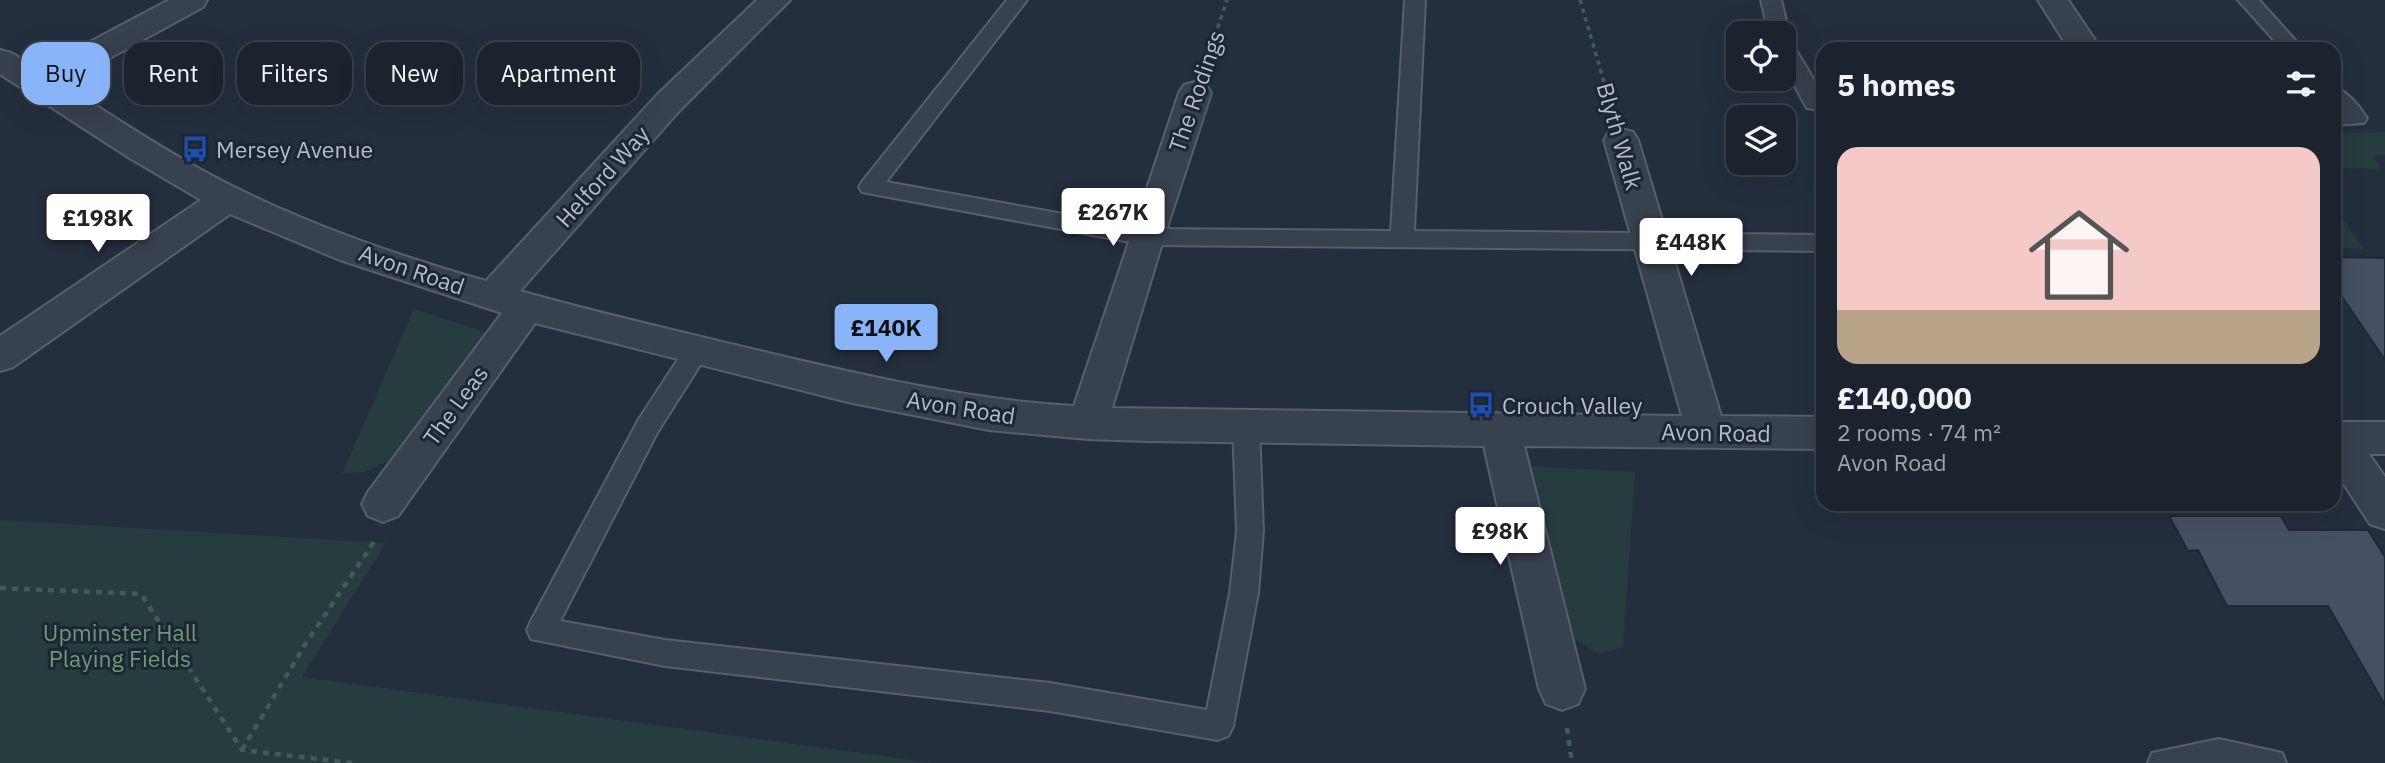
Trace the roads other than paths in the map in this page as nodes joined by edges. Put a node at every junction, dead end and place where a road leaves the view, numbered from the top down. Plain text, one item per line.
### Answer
1 (192, 0) edge
2 (775, 0) edge
3 (1017, 0) edge
4 (1415, 0) edge
5 (1771, 0) edge
6 (2053, 0) edge
7 (2248, 0) edge
8 (1776, 21) edge
9 (2080, 42) edge
10 (2287, 42) edge
11 (110, 44) edge
12 (0, 60) edge
13 (1796, 69) edge
14 (21, 72) edge
15 (1195, 93) road end
16 (2341, 101) edge
17 (1816, 103) edge
18 (73, 105) edge
19 (2341, 118) edge
20 (1621, 140) road end
21 (228, 198) junction
22 (1146, 237) junction
23 (1402, 239) junction
24 (1651, 242) junction
25 (1816, 243) edge
26 (510, 302) junction
27 (697, 351) junction
28 (0, 356) edge
29 (1088, 423) junction
30 (1245, 427) junction
31 (1500, 430) junction
32 (1706, 432) junction
33 (1816, 433) edge
34 (2341, 437) edge
35 (2385, 438) edge
36 (2341, 446) edge
37 (383, 504) road end
38 (2385, 511) edge
39 (1562, 690) dead end
40 (2163, 763) edge
41 (2271, 763) edge

1 - 11 street
2 - 26 street, Helford Way
3 - 22 lane
4 - 23 lane
5 - 8 lane
6 - 9 street
7 - 10 lane
12 - 14 street, Avon Road
13 - 17 lane
15 - 22 street, The Rodings
16 - 19 lane
18 - 21 street, Avon Road
20 - 24 street, Blyth Walk
21 - 26 street, Avon Road
21 - 28 street
22 - 23 lane
22 - 29 street, The Rodings
23 - 24 lane
24 - 25 lane
24 - 32 street, Blyth Walk
26 - 27 street, Avon Road
26 - 37 street, The Leas
27 - 29 street, Avon Road
27 - 30 lane
29 - 30 street, Avon Road
30 - 31 street, Avon Road
31 - 32 street, Avon Road
31 - 39 street
32 - 33 street, Avon Road
34 - 35 street
36 - 38 street
40 - 41 lane

